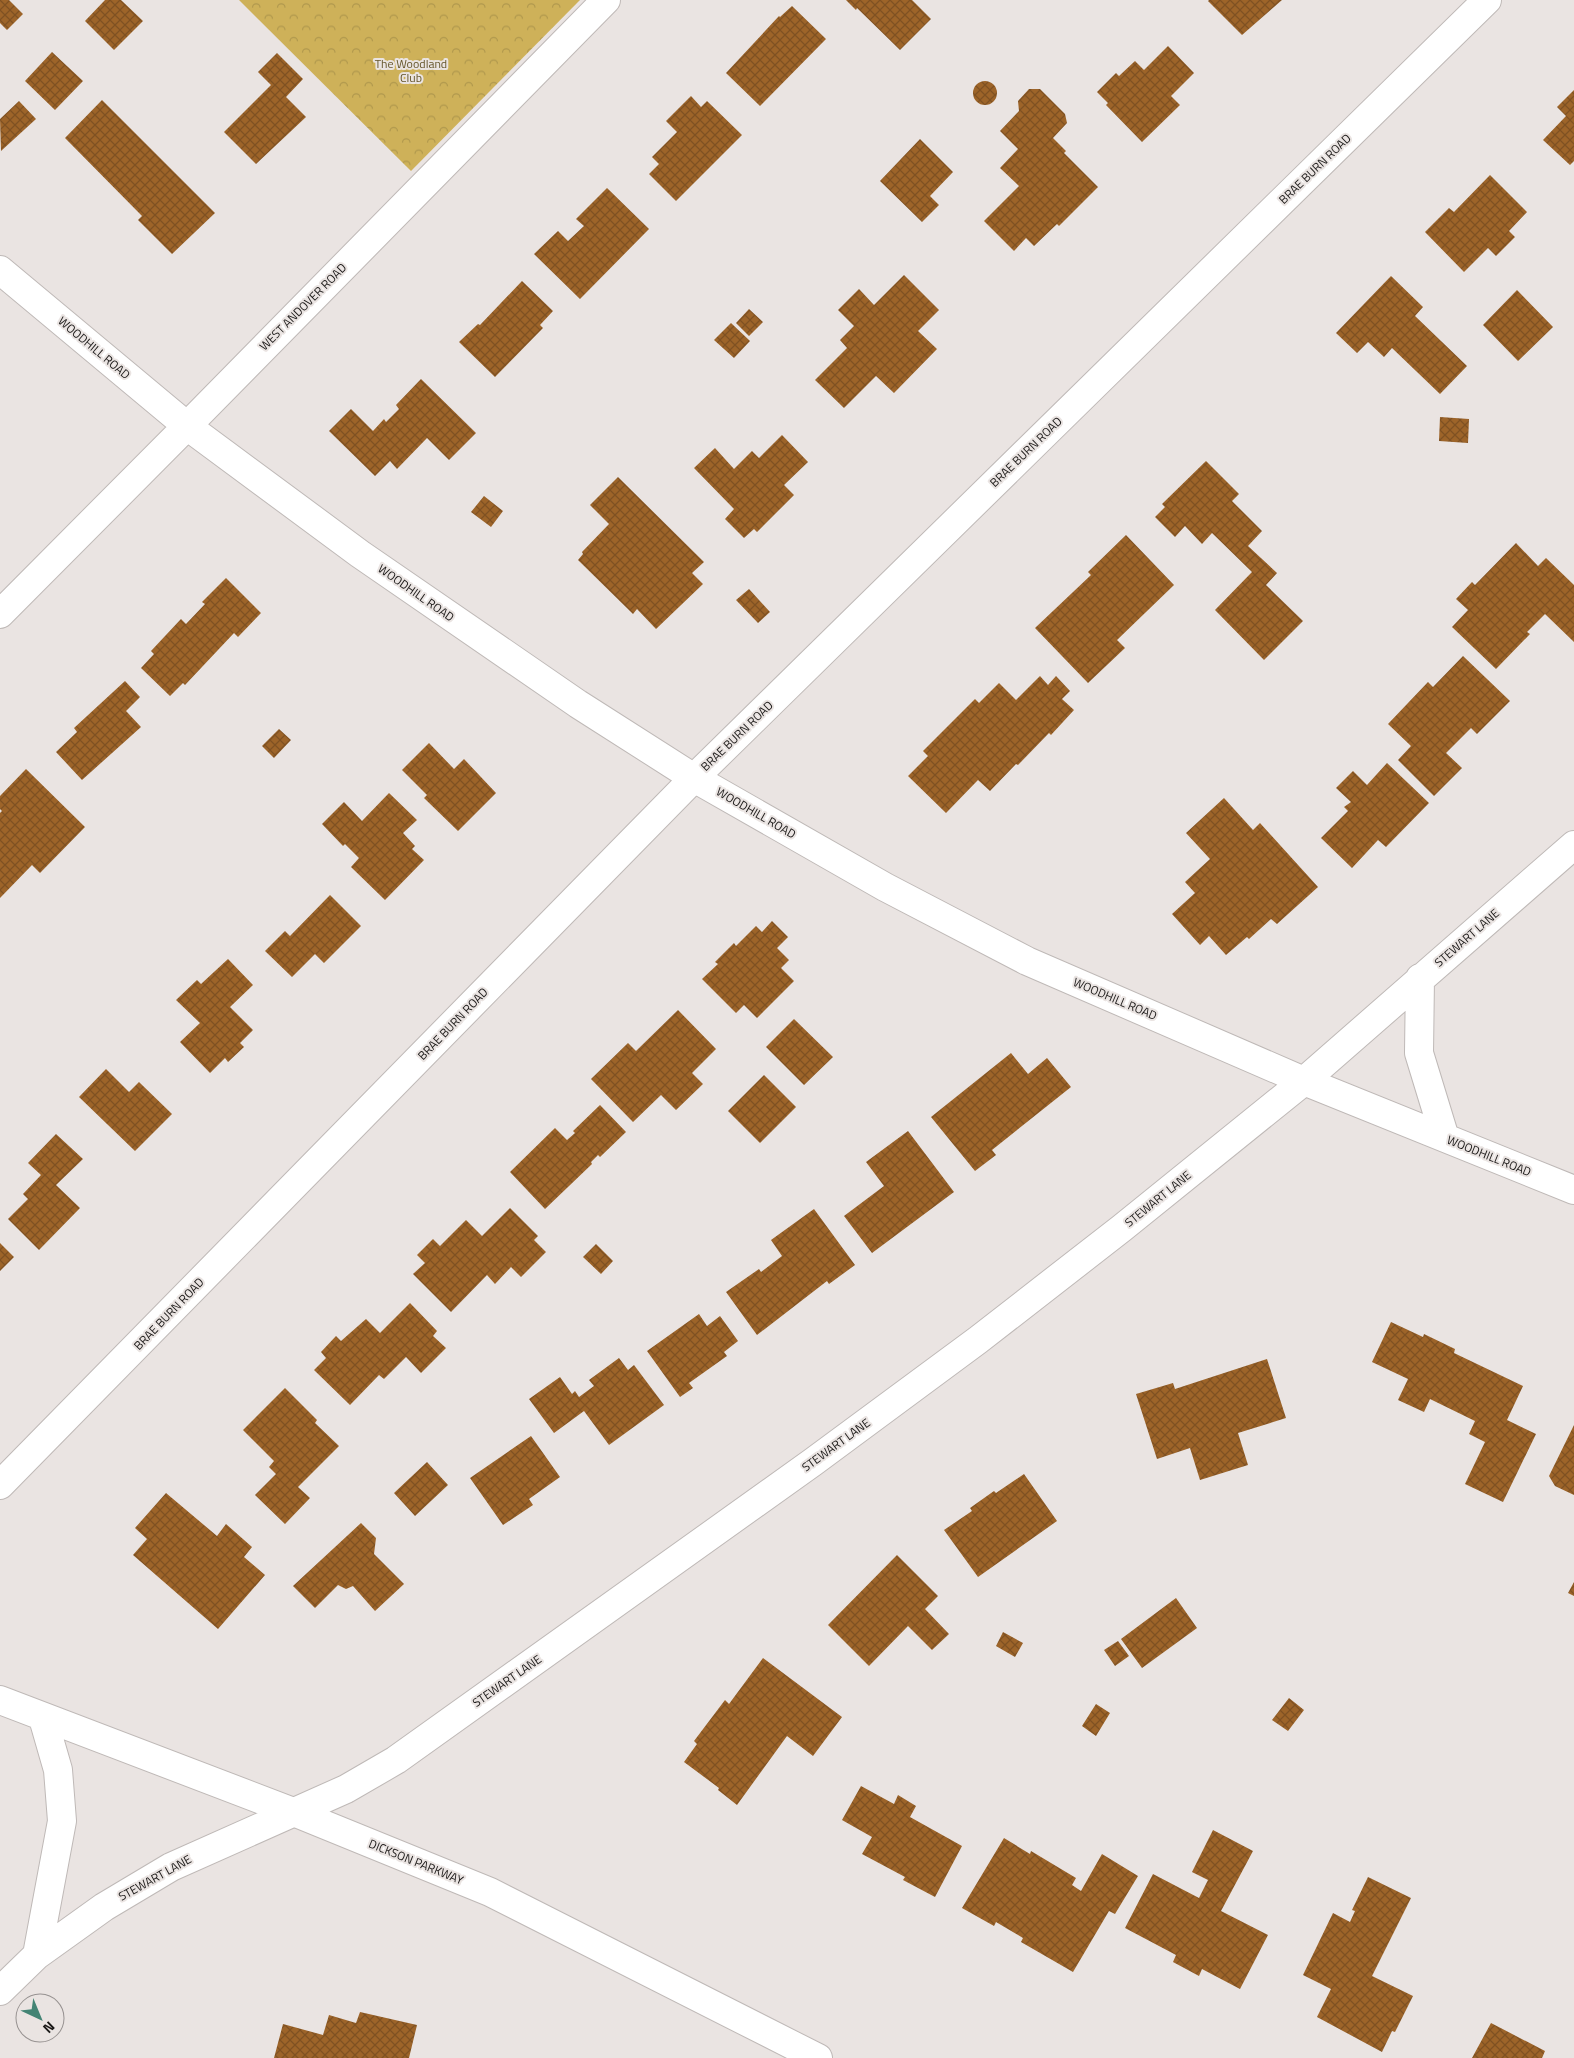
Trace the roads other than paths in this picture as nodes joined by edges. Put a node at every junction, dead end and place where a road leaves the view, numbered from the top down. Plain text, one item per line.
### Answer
1 (606, 0) edge
2 (1487, 0) edge
3 (0, 270) edge
4 (188, 426) junction
5 (0, 614) edge
6 (694, 778) junction
7 (1574, 845) edge
8 (1420, 978) junction
9 (1304, 1081) junction
10 (1444, 1138) junction
11 (1574, 1190) edge
12 (0, 1485) edge
13 (0, 1700) edge
14 (43, 1718) junction
15 (296, 1813) junction
16 (37, 1955) junction
17 (0, 1991) edge
18 (818, 2058) edge

1 - 4 street, WEST ANDOVER ROAD
2 - 6 street, BRAE BURN ROAD
3 - 4 street, WOODHILL ROAD
4 - 5 street, WEST ANDOVER ROAD
4 - 6 street, WOODHILL ROAD
6 - 9 street, WOODHILL ROAD
6 - 12 street, BRAE BURN ROAD
7 - 8 street, STEWART LANE
8 - 9 street, STEWART LANE
8 - 10 street
9 - 10 street, WOODHILL ROAD
9 - 15 street, STEWART LANE
10 - 11 street, WOODHILL ROAD
13 - 14 street, DICKSON PARKWAY
14 - 15 street, DICKSON PARKWAY
14 - 16 street
15 - 16 street, STEWART LANE
15 - 18 street, DICKSON PARKWAY
16 - 17 street, STEWART LANE

